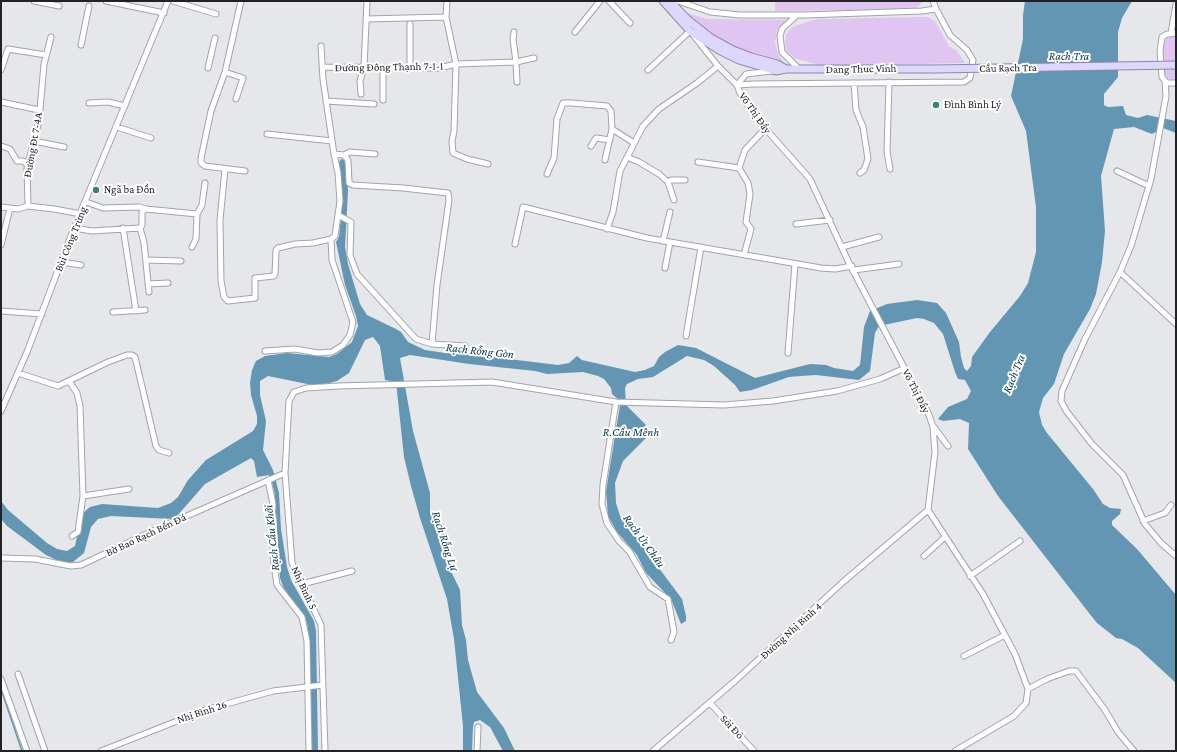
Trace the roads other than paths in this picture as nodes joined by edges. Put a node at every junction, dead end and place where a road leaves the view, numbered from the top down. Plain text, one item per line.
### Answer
1 (34, 1) edge
2 (106, 1) edge
3 (168, 1) edge
4 (173, 1) edge
5 (240, 1) edge
6 (367, 1) edge
7 (447, 1) edge
8 (600, 1) edge
9 (609, 1) edge
10 (663, 1) edge
11 (670, 1) edge
12 (678, 1) edge
13 (933, 1) edge
14 (122, 3) edge
15 (1176, 4) edge
16 (59, 6) dead end
17 (89, 6) dead end
18 (936, 9) junction
19 (164, 13) junction
20 (216, 14) dead end
21 (797, 15) junction
22 (446, 18) junction
23 (366, 19) junction
24 (630, 23) dead end
25 (410, 24) dead end
26 (690, 31) junction
27 (514, 32) dead end
28 (575, 32) dead end
29 (1173, 34) edge
30 (51, 37) dead end
31 (216, 38) dead end
32 (80, 45) dead end
33 (321, 46) dead end
34 (46, 56) junction
35 (534, 58) dead end
36 (516, 62) junction
37 (456, 64) junction
38 (1176, 65) edge
39 (718, 66) junction
40 (322, 67) junction
41 (364, 67) junction
42 (208, 68) dead end
43 (383, 68) junction
44 (410, 68) junction
45 (786, 69) junction
46 (799, 69) junction
47 (936, 69) joint
48 (1, 70) edge
49 (648, 70) dead end
50 (776, 71) junction
51 (225, 72) junction
52 (1165, 81) junction
53 (517, 82) dead end
54 (889, 82) junction
55 (854, 83) junction
56 (1176, 83) edge
57 (737, 85) junction
58 (361, 94) dead end
59 (236, 99) dead end
60 (383, 100) dead end
61 (326, 101) junction
62 (1, 102) edge
63 (89, 103) dead end
64 (374, 104) dead end
65 (125, 106) junction
66 (39, 110) junction
67 (117, 127) junction
68 (612, 129) junction
69 (765, 129) junction
70 (267, 134) dead end
71 (151, 138) dead end
72 (610, 140) junction
73 (34, 141) junction
74 (332, 141) junction
75 (634, 143) junction
76 (1, 146) edge
77 (591, 146) dead end
78 (64, 147) dead end
79 (334, 154) junction
80 (375, 154) dead end
81 (344, 155) junction
82 (627, 157) junction
83 (605, 160) dead end
84 (698, 162) dead end
85 (488, 164) dead end
86 (28, 165) junction
87 (740, 168) junction
88 (225, 169) junction
89 (890, 169) dead end
90 (245, 171) dead end
91 (1117, 171) dead end
92 (860, 173) dead end
93 (547, 174) dead end
94 (685, 180) dead end
95 (668, 182) junction
96 (205, 183) dead end
97 (1149, 186) junction
98 (674, 200) dead end
99 (86, 202) junction
100 (1, 206) edge
101 (28, 206) junction
102 (10, 208) junction
103 (146, 209) junction
104 (670, 212) dead end
105 (81, 214) junction
106 (197, 214) junction
107 (340, 216) junction
108 (830, 220) junction
109 (796, 224) dead end
110 (74, 228) junction
111 (123, 228) junction
112 (140, 228) junction
113 (607, 229) junction
114 (879, 237) dead end
115 (331, 239) junction
116 (663, 241) junction
117 (670, 242) junction
118 (515, 244) dead end
119 (1, 245) edge
120 (192, 247) dead end
121 (701, 247) junction
122 (842, 247) junction
123 (744, 255) junction
124 (146, 260) junction
125 (181, 261) dead end
126 (61, 262) junction
127 (795, 264) junction
128 (899, 264) dead end
129 (81, 265) dead end
130 (665, 268) dead end
131 (853, 268) junction
132 (1120, 272) junction
133 (168, 283) dead end
134 (148, 284) junction
135 (149, 292) dead end
136 (145, 310) dead end
137 (1, 311) edge
138 (136, 311) junction
139 (113, 312) dead end
140 (42, 314) junction
141 (1176, 324) edge
142 (686, 336) dead end
143 (432, 344) junction
144 (465, 346) dead end
145 (265, 351) dead end
146 (788, 353) dead end
147 (905, 368) junction
148 (18, 373) junction
149 (69, 381) junction
150 (618, 402) junction
151 (1, 411) edge
152 (933, 427) junction
153 (948, 446) dead end
154 (169, 453) dead end
155 (285, 473) junction
156 (269, 479) junction
157 (129, 489) dead end
158 (84, 496) junction
159 (1171, 505) dead end
160 (928, 510) junction
161 (1143, 521) junction
162 (72, 536) dead end
163 (945, 537) junction
164 (1020, 541) dead end
165 (924, 556) dead end
166 (1176, 556) edge
167 (1, 558) edge
168 (352, 572) dead end
169 (970, 576) junction
170 (302, 584) junction
171 (1005, 635) junction
172 (671, 640) dead end
173 (964, 656) dead end
174 (18, 674) dead end
175 (1, 679) edge
176 (321, 685) junction
177 (308, 686) junction
178 (1028, 689) junction
179 (710, 703) junction
180 (478, 727) dead end
181 (27, 751) edge
182 (44, 751) edge
183 (101, 751) edge
184 (309, 751) edge
185 (325, 751) edge
186 (477, 751) edge
187 (653, 751) edge
188 (754, 751) edge
189 (955, 751) edge
190 (1134, 751) edge

1 - 16 street
2 - 14 street
3 - 19 street, Bùi Công Trừng
4 - 20 street
5 - 51 street
6 - 23 street
7 - 22 street
8 - 28 street
9 - 24 street
10 - 26 main road, Dang Thuc Vinh
11 - 45 main road, Dang Thuc Vinh
12 - 21 street
13 - 18 street
14 - 19 street
15 - 29 street
17 - 32 street
18 - 21 street
18 - 54 street
19 - 65 street, Bùi Công Trừng
21 - 46 street
22 - 23 street
22 - 37 street
23 - 41 street
25 - 44 street
26 - 39 street, Võ Thị Đầy
26 - 49 street
26 - 50 main road, Dang Thuc Vinh
27 - 36 street
29 - 52 street
30 - 34 street, Đường Đt 7-4A
31 - 42 street
33 - 40 street
34 - 48 street
34 - 66 street, Đường Đt 7-4A
35 - 36 street, Đường Đông Thạnh 7-1-1
36 - 37 street, Đường Đông Thạnh 7-1-1
36 - 53 street
37 - 44 street, Đường Đông Thạnh 7-1-1
37 - 85 street
38 - 47 main road, Cầu Rạch Tra, bridge
39 - 57 street, Võ Thị Đầy
39 - 75 street
40 - 41 street, Đường Đông Thạnh 7-1-1
40 - 61 street
41 - 43 street, Đường Đông Thạnh 7-1-1
41 - 58 street
43 - 44 street, Đường Đông Thạnh 7-1-1
43 - 60 street
45 - 46 main road, Dang Thuc Vinh
45 - 50 main road, Dang Thuc Vinh
46 - 47 main road, Dang Thuc Vinh
50 - 57 street
51 - 59 street
51 - 88 street
52 - 56 street
52 - 97 street
54 - 55 street
54 - 89 street
55 - 57 street
55 - 92 street
57 - 69 street, Võ Thị Đầy
61 - 64 street
61 - 74 street
62 - 66 street
63 - 65 street
65 - 67 street, Bùi Công Trừng
66 - 73 street, Đường Đt 7-4A
67 - 71 street
67 - 99 street, Bùi Công Trừng
68 - 72 street
68 - 75 street
68 - 93 street
69 - 87 street
69 - 108 street, Võ Thị Đầy
70 - 74 street
72 - 77 street
72 - 83 street
73 - 78 street
73 - 86 street, Đường Đt 7-4A
74 - 79 street
75 - 82 street
76 - 86 street
79 - 81 street
79 - 107 street
80 - 81 street
81 - 143 street
82 - 95 street
82 - 113 street
84 - 87 street
86 - 101 street, Đường Đt 7-4A
87 - 123 street
88 - 90 street
88 - 115 street
91 - 97 street
94 - 95 street
95 - 98 street
96 - 106 street
97 - 132 street
99 - 103 street
99 - 105 street, Bùi Công Trừng
100 - 102 street
101 - 102 street
101 - 105 street
102 - 119 street
103 - 106 street
103 - 112 street
104 - 116 street
105 - 110 street, Bùi Công Trừng
106 - 120 street
107 - 115 street
107 - 143 street
108 - 109 street
108 - 122 street, Võ Thị Đầy
110 - 111 street
110 - 126 street, Bùi Công Trừng
111 - 112 street
111 - 138 street
112 - 124 street
113 - 116 street
113 - 118 street
114 - 122 street
115 - 145 street
116 - 117 street
117 - 121 street
117 - 130 street
121 - 123 street
121 - 142 street
122 - 131 street, Võ Thị Đầy
123 - 127 street
124 - 125 street
124 - 134 street
126 - 129 street
126 - 140 street, Bùi Công Trừng
127 - 131 street
127 - 146 street
128 - 131 street
131 - 147 street, Võ Thị Đầy
132 - 141 street
132 - 161 street
133 - 134 street
134 - 135 street
136 - 138 street
137 - 140 street
138 - 139 street
140 - 148 street, Bùi Công Trừng
143 - 144 street
147 - 150 street
147 - 152 street, Võ Thị Đầy
148 - 149 street
148 - 151 street, Bùi Công Trừng
149 - 154 street
149 - 158 street
150 - 155 street, Nhị Bình 5
150 - 172 street
152 - 153 street
152 - 160 street, Võ Thị Đầy
155 - 156 street, Bờ Bao Rạch Bến Đá
155 - 170 street, Nhị Bình 5
156 - 167 street, Bờ Bao Rạch Bến Đá
156 - 177 street
157 - 158 street
158 - 162 street
159 - 161 street
160 - 163 street
160 - 179 street, Đường Nhị Bình 4
161 - 166 street
163 - 165 street
163 - 169 street
164 - 169 street
168 - 170 street
169 - 171 street
170 - 176 street, Nhị Bình 5
171 - 173 street
171 - 178 street
174 - 182 street
175 - 181 street
176 - 177 street, Nhị Bình 26
176 - 185 street, Nhị Bình 5
177 - 183 street, Nhị Bình 26
177 - 184 street
178 - 189 street
178 - 190 street
179 - 187 street, Đường Nhị Bình 4
179 - 188 street, Sỏi Đỏ
180 - 186 street

